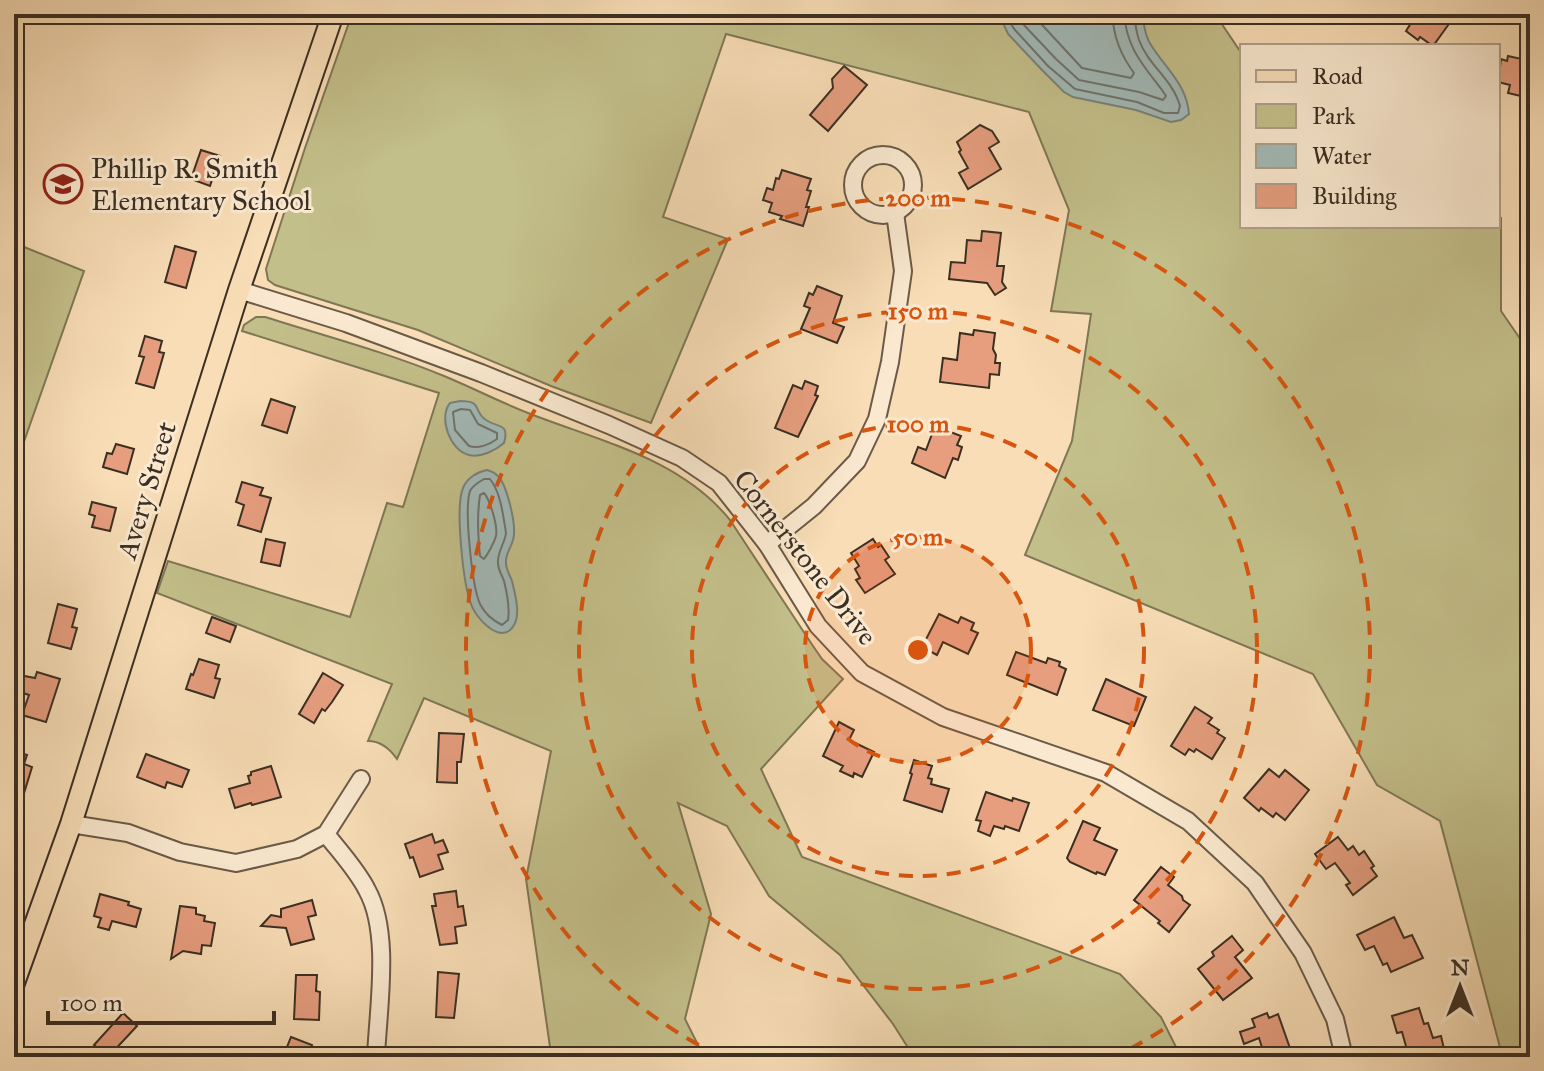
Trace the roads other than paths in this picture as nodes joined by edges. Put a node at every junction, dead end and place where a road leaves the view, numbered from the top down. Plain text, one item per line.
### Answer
1 (333, 14) edge
2 (895, 213) dead end
3 (239, 290) junction
4 (767, 544) junction
5 (361, 779) dead end
6 (71, 824) junction
7 (326, 834) junction
8 (14, 983) edge
9 (376, 1057) edge
10 (1344, 1057) edge

1 - 3 main road, Avery Street
2 - 4 street
3 - 4 street, Cornerstone Drive
3 - 6 main road, Avery Street
4 - 10 street, Cornerstone Drive
5 - 7 street
6 - 7 street
6 - 8 main road, Avery Street
7 - 9 street

